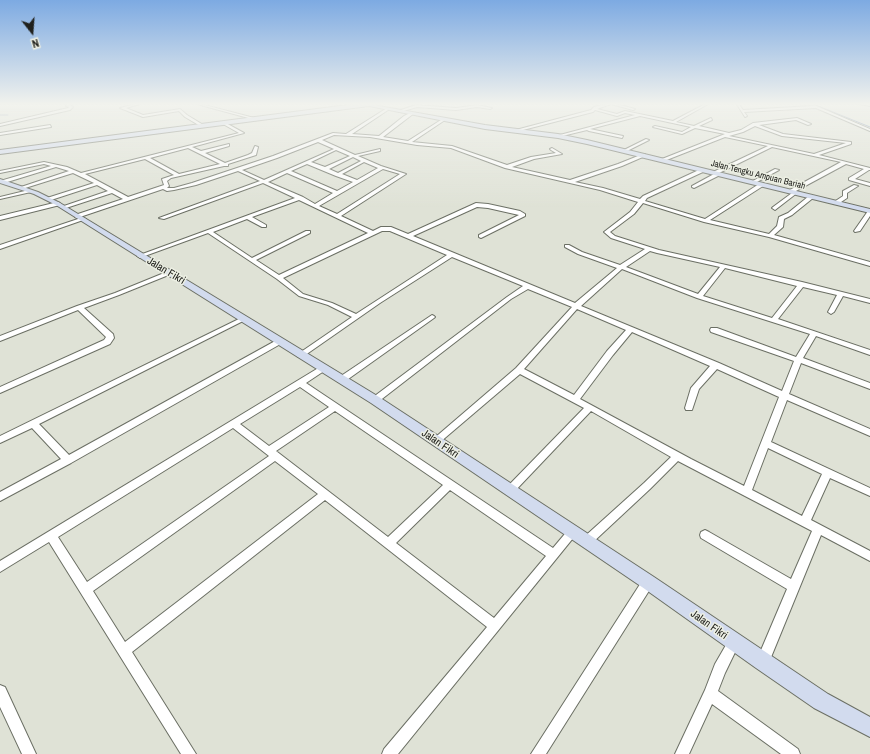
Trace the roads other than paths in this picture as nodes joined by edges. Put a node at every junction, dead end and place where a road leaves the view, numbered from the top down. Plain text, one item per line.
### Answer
1 (108, 138) edge
2 (225, 138) edge
3 (323, 138) edge
4 (387, 138) edge
5 (415, 138) edge
6 (568, 138) edge
7 (719, 138) edge
8 (740, 138) edge
9 (811, 138) edge
10 (318, 140) junction
11 (647, 140) dead end
12 (409, 142) junction
13 (228, 144) dead end
14 (772, 146) junction
15 (189, 147) junction
16 (256, 147) dead end
17 (338, 149) junction
18 (552, 149) dead end
19 (379, 150) dead end
20 (624, 151) junction
21 (0, 152) edge
22 (200, 153) junction
23 (643, 155) junction
24 (815, 155) junction
25 (354, 156) junction
26 (146, 158) junction
27 (664, 160) junction
28 (363, 161) junction
29 (307, 162) junction
30 (845, 162) junction
31 (224, 164) junction
32 (57, 166) junction
33 (507, 167) junction
34 (382, 168) junction
35 (239, 169) junction
36 (325, 169) junction
37 (869, 169) edge
38 (703, 170) junction
39 (777, 170) dead end
40 (73, 171) junction
41 (287, 171) junction
42 (717, 173) junction
43 (81, 174) junction
44 (178, 175) junction
45 (338, 175) junction
46 (1, 180) edge
47 (265, 181) junction
48 (357, 182) junction
49 (569, 182) junction
50 (753, 182) junction
51 (98, 184) junction
52 (761, 185) junction
53 (870, 185) edge
54 (856, 186) dead end
55 (163, 187) junction
56 (694, 187) dead end
57 (24, 189) junction
58 (112, 191) junction
59 (337, 193) junction
60 (792, 193) junction
61 (810, 197) junction
62 (0, 198) edge
63 (301, 198) junction
64 (127, 200) junction
65 (641, 202) junction
66 (57, 203) junction
67 (836, 203) junction
68 (316, 205) junction
69 (775, 208) dead end
70 (870, 212) edge
71 (338, 216) junction
72 (80, 217) junction
73 (247, 217) junction
74 (0, 218) edge
75 (162, 218) dead end
76 (706, 221) junction
77 (264, 226) dead end
78 (208, 231) junction
79 (856, 231) dead end
80 (308, 232) dead end
81 (373, 233) junction
82 (410, 236) junction
83 (481, 236) dead end
84 (770, 236) junction
85 (567, 246) dead end
86 (0, 247) edge
87 (649, 249) junction
88 (452, 254) junction
89 (140, 256) junction
90 (252, 260) junction
91 (870, 264) edge
92 (724, 266) junction
93 (621, 267) junction
94 (169, 273) junction
95 (279, 278) junction
96 (802, 284) junction
97 (528, 286) junction
98 (841, 294) junction
99 (699, 297) junction
100 (870, 301) edge
101 (576, 306) junction
102 (79, 307) junction
103 (831, 312) dead end
104 (357, 317) junction
105 (432, 317) dead end
106 (243, 319) junction
107 (774, 320) junction
108 (631, 329) junction
109 (714, 330) dead end
110 (814, 333) junction
111 (0, 339) edge
112 (280, 342) junction
113 (870, 353) edge
114 (301, 356) junction
115 (798, 360) junction
116 (716, 365) junction
117 (323, 369) junction
118 (519, 370) junction
119 (341, 380) junction
120 (300, 383) junction
121 (870, 386) edge
122 (0, 390) edge
123 (785, 395) junction
124 (375, 400) junction
125 (575, 400) junction
126 (335, 407) junction
127 (589, 408) junction
128 (690, 408) dead end
129 (33, 424) junction
130 (234, 424) junction
131 (870, 433) edge
132 (0, 440) edge
133 (436, 441) junction
134 (765, 443) junction
135 (272, 454) junction
136 (677, 456) junction
137 (68, 460) junction
138 (828, 472) junction
139 (450, 484) junction
140 (510, 490) junction
141 (746, 491) junction
142 (870, 492) edge
143 (325, 494) junction
144 (0, 497) edge
145 (805, 521) junction
146 (818, 529) junction
147 (573, 532) junction
148 (705, 535) dead end
149 (51, 536) junction
150 (587, 541) junction
151 (388, 543) junction
152 (554, 555) junction
153 (870, 556) edge
154 (0, 567) edge
155 (648, 582) junction
156 (793, 586) junction
157 (85, 590) junction
158 (495, 626) junction
159 (734, 642) junction
160 (123, 651) junction
161 (762, 662) junction
162 (0, 692) edge
163 (710, 694) junction
164 (870, 727) edge
165 (30, 754) edge
166 (189, 754) edge
167 (389, 754) edge
168 (538, 754) edge
169 (682, 754) edge
170 (793, 754) edge

1 - 21 street
2 - 15 street
3 - 10 street
4 - 12 street
5 - 12 street
6 - 20 street, Jalan Tengku Ampuan Bariah
7 - 27 street
8 - 14 street
9 - 24 street
10 - 17 street
10 - 35 street
11 - 20 street
12 - 33 street
13 - 22 street
14 - 24 street
14 - 42 street
15 - 22 street
15 - 26 street
16 - 31 street
17 - 25 street
17 - 29 street
18 - 33 street
19 - 25 street
20 - 23 street, Jalan Tengku Ampuan Bariah
22 - 31 street
23 - 27 street, Jalan Tengku Ampuan Bariah
23 - 49 street
24 - 30 street
25 - 28 street
25 - 36 street
26 - 43 street
26 - 44 street
27 - 38 street, Jalan Tengku Ampuan Bariah
28 - 34 street
28 - 45 street
29 - 36 street
29 - 41 street
30 - 37 street
30 - 60 street
31 - 35 street
31 - 44 street
32 - 40 street
32 - 46 street
32 - 46 street
33 - 49 street
34 - 48 street
34 - 71 street
35 - 47 street
35 - 55 street
36 - 45 street
37 - 53 street
38 - 42 street, Jalan Tengku Ampuan Bariah
38 - 65 street
39 - 50 street
40 - 43 street
40 - 57 street
41 - 47 street
41 - 59 street
42 - 50 street, Jalan Tengku Ampuan Bariah
42 - 56 street
43 - 51 street
44 - 55 street
45 - 48 street
46 - 57 street, Jalan Fikri
47 - 63 street
47 - 75 street
48 - 59 street
49 - 65 street
50 - 52 street, Jalan Tengku Ampuan Bariah
51 - 58 street
51 - 66 street
52 - 60 street, Jalan Tengku Ampuan Bariah
52 - 76 street
54 - 67 street
55 - 64 street
57 - 62 street
57 - 66 street, Jalan Fikri
58 - 64 street
58 - 66 street
59 - 68 street
60 - 61 street, Jalan Tengku Ampuan Bariah
60 - 69 street
61 - 67 street, Jalan Tengku Ampuan Bariah
61 - 84 street
63 - 68 street
63 - 73 street
64 - 72 street
65 - 76 street
65 - 87 street
66 - 72 street, Jalan Fikri
66 - 74 street
67 - 70 street, Jalan Tengku Ampuan Bariah
68 - 71 street
70 - 79 street
71 - 81 street
72 - 86 street
72 - 89 street, Jalan Fikri
73 - 77 street
73 - 78 street
76 - 84 street
78 - 89 street
78 - 90 street
80 - 90 street
81 - 82 street
81 - 95 street
82 - 83 street
82 - 88 street
84 - 91 street
85 - 93 street
87 - 92 street
87 - 93 street
88 - 97 street
88 - 104 street
89 - 94 street, Jalan Fikri
90 - 95 street
92 - 96 street
92 - 99 street
93 - 99 street
93 - 101 street
94 - 102 street
94 - 106 street, Jalan Fikri
95 - 104 street
96 - 98 street
96 - 107 street
97 - 101 street
97 - 124 street
98 - 100 street
98 - 103 street
99 - 107 street
101 - 108 street
101 - 118 street
102 - 111 street
102 - 122 street
104 - 114 street
105 - 119 street
106 - 112 street, Jalan Fikri
106 - 129 street
107 - 110 street
108 - 116 street
108 - 125 street
109 - 115 street
110 - 113 street
110 - 115 street
112 - 114 street, Jalan Fikri
112 - 137 street
114 - 117 street, Jalan Fikri
115 - 121 street
115 - 123 street
116 - 123 street
116 - 128 street
117 - 119 street, Jalan Fikri
117 - 120 street
118 - 125 street
118 - 133 street
119 - 124 street, Jalan Fikri
120 - 126 street
120 - 130 street
123 - 131 street
123 - 134 street
124 - 133 street, Jalan Fikri
125 - 127 street
126 - 135 street
126 - 139 street
127 - 136 street
127 - 140 street
129 - 132 street
129 - 137 street
130 - 135 street
130 - 149 street
133 - 140 street, Jalan Fikri
134 - 138 street
134 - 141 street
135 - 143 street
135 - 157 street
136 - 141 street
136 - 150 street
137 - 144 street
138 - 142 street
138 - 145 street
139 - 151 street
139 - 152 street
140 - 147 street, Jalan Fikri
141 - 145 street
143 - 151 street
143 - 160 street
145 - 146 street
146 - 153 street
146 - 156 street
147 - 150 street, Jalan Fikri
147 - 152 street
148 - 156 street
149 - 154 street
149 - 157 street
150 - 155 street, Jalan Fikri
151 - 158 street
152 - 158 street
155 - 159 street, Jalan Fikri
155 - 168 street
156 - 161 street
157 - 160 street
158 - 167 street
159 - 161 street, Jalan Fikri
159 - 163 street
160 - 166 street
161 - 164 street, Jalan Fikri
162 - 165 street
163 - 169 street
163 - 170 street

